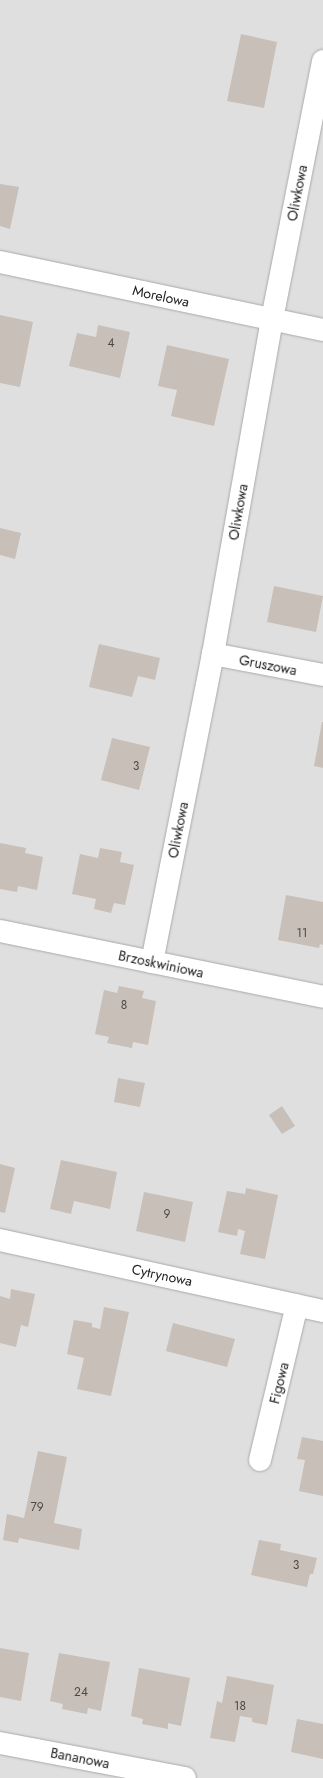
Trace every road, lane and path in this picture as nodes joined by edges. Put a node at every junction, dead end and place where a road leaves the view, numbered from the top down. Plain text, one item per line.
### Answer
1 (323, 61) edge
2 (0, 262) edge
3 (272, 319) junction
4 (323, 330) edge
5 (213, 654) junction
6 (323, 676) edge
7 (0, 931) edge
8 (152, 962) junction
9 (323, 997) edge
10 (0, 1240) edge
11 (298, 1305) junction
12 (323, 1311) edge
13 (260, 1460) dead end
14 (0, 1743) edge
15 (185, 1778) edge

1 - 3 street, Oliwkowa
2 - 3 street, Morelowa
3 - 4 street, Morelowa
3 - 5 street, Oliwkowa
5 - 6 street, Gruszowa
5 - 8 street, Oliwkowa
7 - 8 street, Brzoskwiniowa
8 - 9 street, Brzoskwiniowa
10 - 11 street, Cytrynowa
11 - 12 street, Cytrynowa
11 - 13 street, Figowa
14 - 15 street, Bananowa

